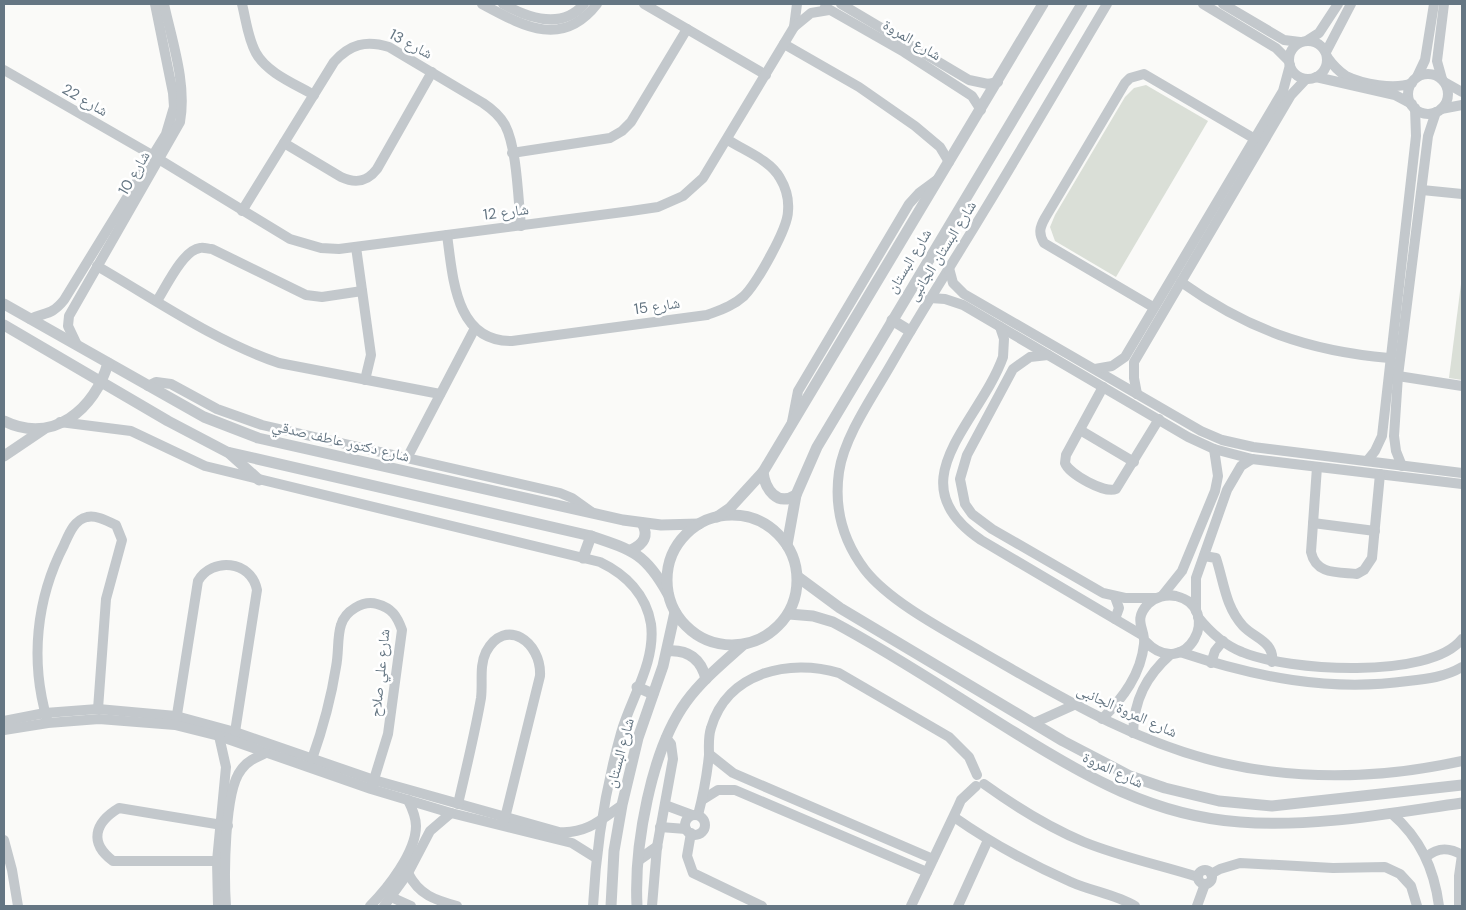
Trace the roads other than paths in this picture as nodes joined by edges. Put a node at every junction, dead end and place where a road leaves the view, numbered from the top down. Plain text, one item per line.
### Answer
1 (155, 4) edge
2 (164, 4) edge
3 (242, 4) edge
4 (482, 4) edge
5 (503, 4) edge
6 (584, 4) edge
7 (597, 4) edge
8 (644, 4) edge
9 (797, 4) edge
10 (820, 4) edge
11 (841, 4) edge
12 (1082, 4) edge
13 (1107, 4) edge
14 (1203, 4) edge
15 (1223, 4) edge
16 (1240, 4) edge
17 (1338, 4) edge
18 (1351, 4) edge
19 (1434, 4) edge
20 (1444, 4) edge
21 (1041, 6) edge
22 (829, 10) junction
23 (1243, 16) junction
24 (794, 27) junction
25 (687, 29) junction
26 (1282, 39) junction
27 (1304, 41) junction
28 (784, 44) junction
29 (1276, 48) junction
30 (1327, 54) junction
31 (1290, 63) junction
32 (4, 70) edge
33 (432, 72) junction
34 (766, 75) junction
35 (1311, 78) junction
36 (1414, 80) junction
37 (1444, 81) junction
38 (998, 82) junction
39 (1289, 90) junction
40 (1462, 92) edge
41 (314, 95) junction
42 (1462, 105) edge
43 (1413, 106) junction
44 (981, 110) junction
45 (1439, 110) junction
46 (1255, 139) junction
47 (728, 140) junction
48 (284, 143) junction
49 (512, 153) junction
50 (156, 158) junction
51 (949, 162) junction
52 (1422, 190) junction
53 (1462, 194) edge
54 (242, 211) junction
55 (521, 226) junction
56 (446, 235) junction
57 (356, 247) junction
58 (1192, 253) junction
59 (97, 266) junction
60 (949, 268) junction
61 (1181, 282) junction
62 (362, 291) junction
63 (930, 298) junction
64 (157, 301) junction
65 (968, 302) junction
66 (5, 307) edge
67 (1153, 307) junction
68 (30, 319) junction
69 (892, 320) junction
70 (4, 325) edge
71 (1393, 325) junction
72 (1404, 326) junction
73 (1000, 327) junction
74 (475, 328) junction
75 (910, 331) junction
76 (77, 345) junction
77 (1048, 355) junction
78 (1389, 358) junction
79 (1002, 360) junction
80 (1079, 360) junction
81 (1129, 360) junction
82 (108, 363) junction
83 (1016, 365) junction
84 (1095, 369) junction
85 (1073, 370) junction
86 (1398, 376) junction
87 (365, 380) junction
88 (102, 383) junction
89 (148, 386) junction
90 (1462, 386) edge
91 (1103, 387) junction
92 (440, 394) junction
93 (1137, 394) junction
94 (1159, 419) junction
95 (4, 421) edge
96 (60, 422) junction
97 (46, 428) junction
98 (1080, 430) junction
99 (1381, 439) junction
100 (1394, 441) junction
101 (1214, 449) junction
102 (1277, 450) junction
103 (227, 452) junction
104 (4, 454) edge
105 (407, 458) junction
106 (1252, 459) junction
107 (1367, 461) junction
108 (1134, 462) junction
109 (1276, 462) junction
110 (1402, 466) junction
111 (1317, 467) junction
112 (764, 472) junction
113 (1462, 473) edge
114 (1380, 474) junction
115 (1218, 476) junction
116 (1233, 477) junction
117 (258, 480) junction
118 (1459, 483) edge
119 (1462, 492) edge
120 (796, 495) junction
121 (593, 512) junction
122 (717, 517) junction
123 (642, 523) junction
124 (1313, 523) junction
125 (699, 524) junction
126 (842, 525) joint
127 (1375, 531) junction
128 (591, 536) junction
129 (787, 545) junction
130 (631, 550) junction
131 (1204, 556) junction
132 (584, 558) junction
133 (798, 577) junction
134 (668, 594) junction
135 (1115, 597) junction
136 (1159, 597) junction
137 (675, 612) junction
138 (789, 614) junction
139 (1197, 614) junction
140 (1115, 619) junction
141 (1143, 638) junction
142 (1462, 639) edge
143 (1223, 641) junction
144 (743, 645) junction
145 (667, 651) junction
146 (1175, 653) junction
147 (1210, 662) junction
148 (1272, 662) junction
149 (1462, 667) edge
150 (706, 678) junction
151 (637, 687) junction
152 (653, 694) junction
153 (1074, 705) junction
154 (98, 710) junction
155 (46, 718) junction
156 (1102, 719) junction
157 (4, 721) edge
158 (176, 721) junction
159 (1034, 723) junction
160 (4, 730) edge
161 (235, 732) junction
162 (1133, 733) junction
163 (219, 736) junction
164 (666, 738) junction
165 (266, 753) junction
166 (709, 754) junction
167 (312, 759) junction
168 (1462, 761) edge
169 (373, 784) junction
170 (980, 785) junction
171 (1462, 785) edge
172 (408, 800) junction
173 (702, 800) junction
174 (1462, 803) edge
175 (458, 804) junction
176 (622, 805) junction
177 (665, 805) junction
178 (1272, 806) junction
179 (824, 812) junction
180 (451, 813) junction
181 (1391, 813) junction
182 (695, 815) junction
183 (954, 817) junction
184 (602, 819) junction
185 (504, 822) junction
186 (817, 824) junction
187 (1273, 824) junction
188 (224, 825) junction
189 (660, 827) junction
190 (689, 831) junction
191 (4, 840) edge
192 (988, 840) junction
193 (657, 847) junction
194 (1426, 857) junction
195 (596, 858) junction
196 (640, 859) junction
197 (933, 859) junction
198 (217, 861) junction
199 (927, 872) junction
200 (408, 873) junction
201 (1202, 880) junction
202 (392, 897) junction
203 (18, 906) edge
204 (218, 906) edge
205 (226, 906) edge
206 (370, 906) edge
207 (384, 906) edge
208 (411, 906) edge
209 (457, 906) edge
210 (593, 906) edge
211 (611, 906) edge
212 (637, 906) edge
213 (652, 906) edge
214 (762, 906) edge
215 (911, 906) edge
216 (958, 906) edge
217 (1135, 906) edge
218 (1197, 906) edge
219 (1418, 906) edge
220 (1439, 906) edge
221 (1459, 906) edge

1 - 50 street, شارع 10
2 - 50 street, شارع 10
3 - 41 street
4 - 7 street
5 - 6 street
8 - 25 street
9 - 24 street, شارع 12
10 - 22 street, شارع المروة
11 - 38 street, شارع المروة
12 - 69 street, شارع البستان
13 - 60 street, شارع البستان الجانبى
14 - 29 street
15 - 23 street
16 - 23 street
17 - 27 street
18 - 30 street
19 - 36 street
20 - 37 street
21 - 38 street, شارع البستان
22 - 24 street, شارع 12
22 - 44 street, شارع المروة
23 - 26 street
24 - 28 street, شارع 12
25 - 34 street
25 - 49 street
26 - 27 street
26 - 29 street
27 - 30 street
27 - 31 street
28 - 34 street, شارع 12
28 - 51 street
29 - 31 street
30 - 35 street
30 - 36 street
31 - 35 street
31 - 39 street
32 - 50 street, شارع 22
33 - 41 street, شارع 13
33 - 48 street
33 - 49 street, شارع 13
34 - 47 street, شارع 12
35 - 39 street
35 - 43 street
36 - 37 street
36 - 43 street
37 - 40 street
37 - 45 street
38 - 44 street, شارع البستان
39 - 46 street
39 - 58 street
41 - 48 street, شارع 13
42 - 45 street
43 - 45 street
43 - 71 street
44 - 51 street, شارع البستان
45 - 52 street
46 - 58 street
46 - 67 street
47 - 55 street, شارع 12
47 - 74 street, شارع 15
48 - 54 street, شارع 13
49 - 55 street, شارع 13
50 - 54 street, شارع 12
50 - 59 street, شارع 10
50 - 68 street, شارع 10
51 - 112 street, شارع البستان
52 - 53 street
52 - 72 street
54 - 57 street, شارع 12
55 - 56 street, شارع 12
56 - 57 street, شارع 12
56 - 74 street
57 - 62 street
58 - 61 street
58 - 67 street
59 - 64 street
59 - 76 street, شارع 10
60 - 63 street, شارع البستان الجانبى
60 - 65 street
61 - 78 street
61 - 81 street
62 - 64 street
62 - 87 street
63 - 65 street
63 - 75 street, شارع البستان الجانبى
64 - 87 street
65 - 73 street
65 - 80 street
66 - 68 street, شارع دكتور عاطف صدقي
67 - 81 street
68 - 76 street, شارع دكتور عاطف صدقي
69 - 75 street
69 - 120 street, شارع البستان
70 - 88 street
71 - 72 street
71 - 78 street
72 - 86 street
73 - 77 street
73 - 79 street
74 - 92 street
75 - 126 street, شارع البستان الجانبى
76 - 82 street, شارع دكتور عاطف صدقي
77 - 83 street
77 - 85 street
78 - 99 street
79 - 83 street
79 - 140 street
80 - 84 street
80 - 85 street
81 - 84 street
81 - 93 street
82 - 88 street
82 - 89 street, شارع دكتور عاطف صدقي
83 - 135 street
84 - 93 street
85 - 91 street
86 - 90 street
86 - 100 street
87 - 92 street
88 - 96 street
88 - 103 street
89 - 105 street
89 - 121 street, شارع دكتور عاطف صدقي
91 - 94 street
91 - 98 street
92 - 105 street
93 - 102 street
94 - 101 street
94 - 108 street
95 - 97 street
96 - 97 street
96 - 117 street
97 - 104 street
98 - 108 street
98 - 108 street
99 - 100 street
99 - 107 street
100 - 110 street
101 - 106 street
101 - 115 street
102 - 107 street
102 - 109 street
103 - 117 street
103 - 128 street
105 - 121 street
106 - 109 street
106 - 116 street
107 - 110 street
109 - 111 street
110 - 113 street
111 - 114 street
111 - 124 street
112 - 120 street
112 - 122 street, شارع البستان
114 - 118 street
114 - 127 street
115 - 116 street
115 - 136 street
116 - 131 street
117 - 132 street
118 - 119 street
120 - 129 street, شارع البستان
121 - 123 street, شارع دكتور عاطف صدقي
122 - 125 street
122 - 129 street
123 - 125 street, شارع دكتور عاطف صدقي
123 - 130 street
124 - 127 street
124 - 127 street
125 - 134 street
126 - 153 street, شارع المروة الجانبى
128 - 130 street
128 - 132 street
129 - 133 street
130 - 134 street
131 - 139 street
131 - 148 street
132 - 151 street
133 - 138 street
133 - 159 street, شارع المروة
134 - 137 street
135 - 136 street
135 - 140 street
136 - 139 street
136 - 141 street
137 - 144 street
137 - 145 street, شارع البستان
138 - 144 street
138 - 187 street, شارع المروة
139 - 143 street
139 - 146 street
140 - 141 street
141 - 146 street
141 - 156 street
142 - 148 street
143 - 147 street
143 - 148 street
144 - 150 street
145 - 150 street
145 - 152 street, شارع البستان
146 - 147 street
146 - 162 street
147 - 149 street
150 - 164 street
151 - 152 street
151 - 184 street
152 - 176 street, شارع البستان
153 - 156 street, شارع المروة الجانبى
153 - 159 street
154 - 155 street
154 - 155 street
154 - 158 street
155 - 157 street
155 - 158 street
155 - 160 street
156 - 162 street, شارع المروة الجانبى
158 - 161 street
158 - 161 street
158 - 163 street
159 - 178 street, شارع المروة
161 - 167 street
162 - 168 street, شارع المروة الجانبى
163 - 165 street
163 - 188 street
164 - 177 street
164 - 196 street
165 - 169 street
165 - 188 street
166 - 170 street
166 - 173 street
166 - 179 street
167 - 169 street
167 - 169 street, شارع علي صلاح
169 - 172 street
169 - 175 street
170 - 183 street
170 - 201 street
171 - 178 street, شارع المروة
172 - 180 street
172 - 206 street
173 - 182 street
173 - 186 street
174 - 181 street, شارع المروة
175 - 185 street
175 - 185 street
176 - 184 street
176 - 211 street, شارع البستان
177 - 182 street
177 - 189 street
178 - 187 street
179 - 186 street
179 - 197 street
180 - 185 street
180 - 200 street
181 - 187 street, شارع المروة
181 - 194 street
182 - 190 street
182 - 190 street
183 - 192 street
183 - 197 street
184 - 185 street
184 - 195 street
185 - 195 street
186 - 199 street
188 - 198 street
188 - 198 street
188 - 205 street
189 - 190 street
189 - 193 street
190 - 214 street
191 - 203 street
192 - 216 street
192 - 217 street
193 - 196 street
193 - 213 street
194 - 220 street
194 - 221 street
195 - 210 street
196 - 212 street
197 - 199 street
198 - 204 street
199 - 215 street
200 - 202 street
200 - 209 street
201 - 218 street
201 - 219 street
202 - 207 street
202 - 208 street

